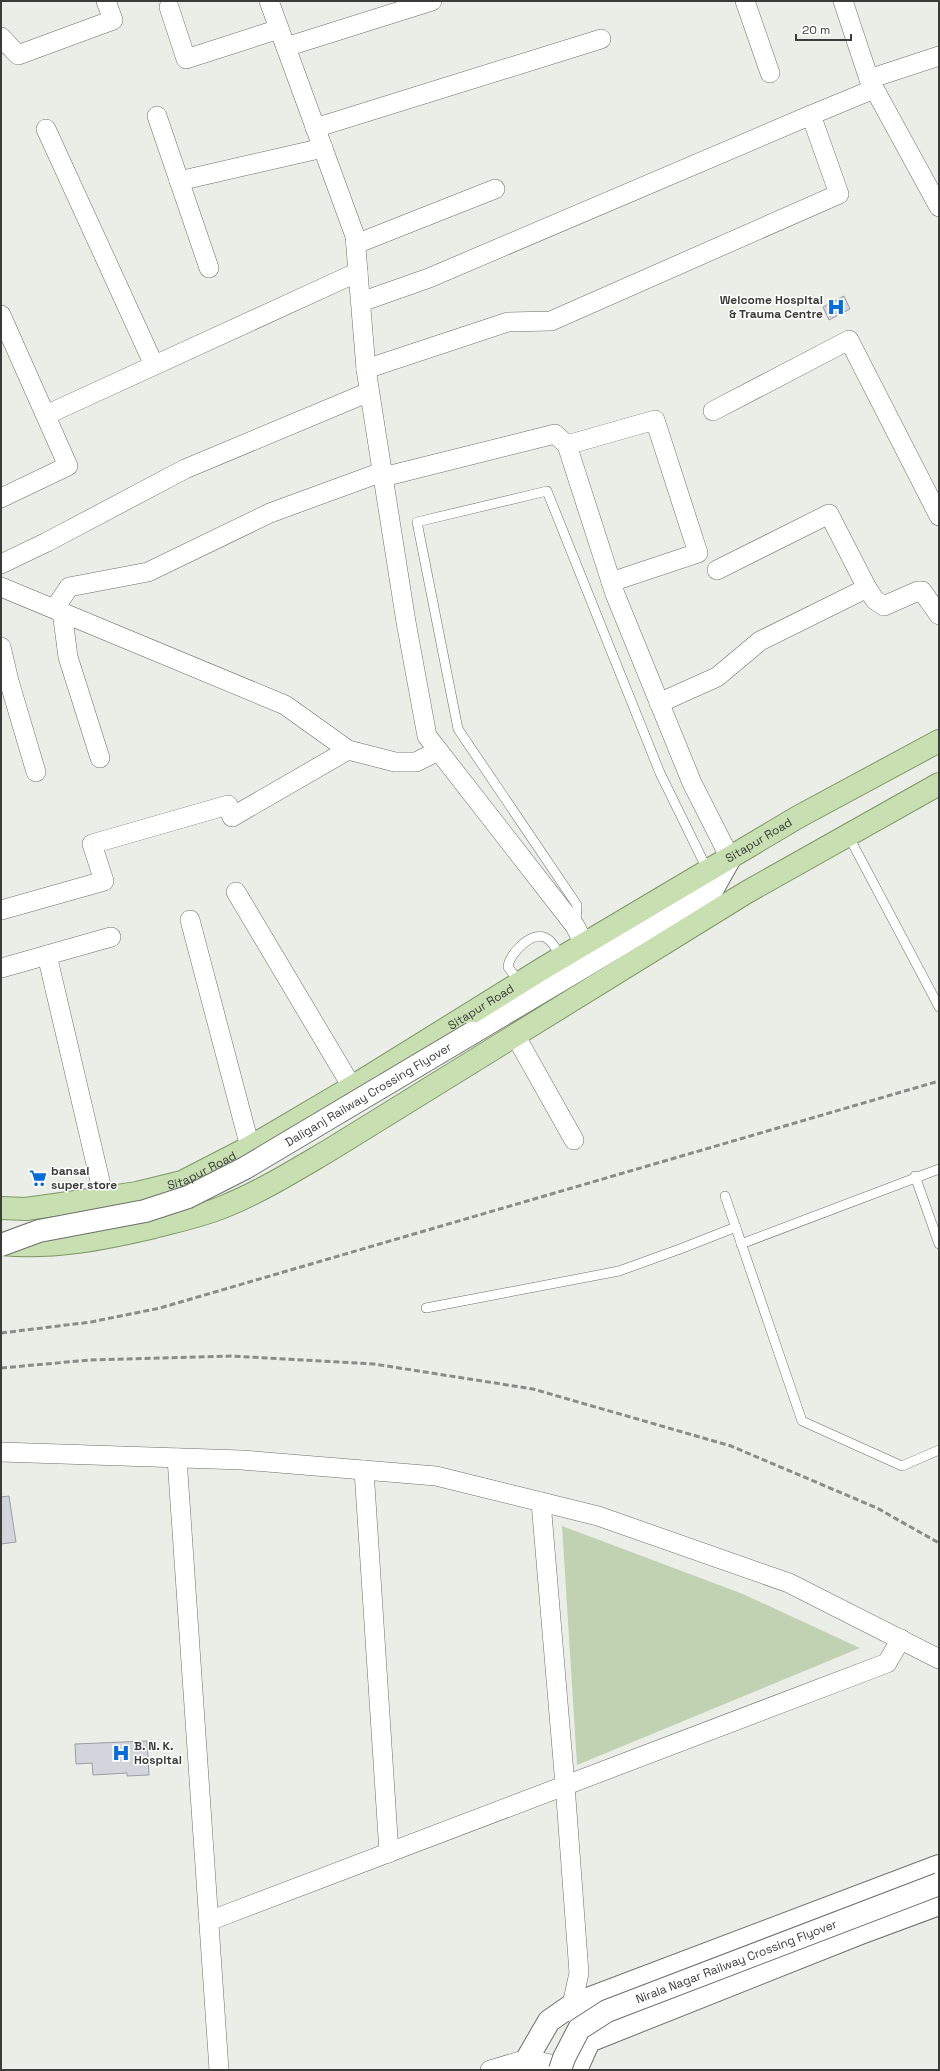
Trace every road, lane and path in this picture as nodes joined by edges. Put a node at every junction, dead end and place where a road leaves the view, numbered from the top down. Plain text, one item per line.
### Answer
1 (106, 1) edge
2 (269, 1) edge
3 (432, 1) edge
4 (745, 1) edge
5 (843, 1) edge
6 (169, 7) dead end
7 (279, 29) junction
8 (1, 37) edge
9 (601, 39) dead end
10 (286, 47) junction
11 (939, 56) edge
12 (770, 73) dead end
13 (872, 84) junction
14 (811, 115) junction
15 (157, 116) dead end
16 (315, 128) junction
17 (46, 129) dead end
18 (323, 148) junction
19 (179, 181) junction
20 (495, 189) dead end
21 (939, 207) edge
22 (356, 244) junction
23 (209, 268) dead end
24 (358, 272) junction
25 (360, 302) junction
26 (1, 316) edge
27 (154, 366) junction
28 (366, 369) junction
29 (369, 392) junction
30 (713, 411) dead end
31 (46, 415) junction
32 (567, 446) junction
33 (382, 474) junction
34 (1, 498) edge
35 (939, 515) edge
36 (1, 564) edge
37 (717, 570) dead end
38 (611, 582) junction
39 (1, 587) edge
40 (867, 588) junction
41 (58, 610) junction
42 (939, 615) edge
43 (1, 648) edge
44 (659, 703) junction
45 (939, 741) edge
46 (348, 750) junction
47 (438, 750) junction
48 (100, 758) dead end
49 (36, 772) dead end
50 (939, 784) edge
51 (848, 835) junction
52 (730, 858) junction
53 (710, 880) junction
54 (236, 892) dead end
55 (747, 892) junction
56 (1, 910) edge
57 (190, 920) dead end
58 (580, 935) junction
59 (111, 937) dead end
60 (47, 955) junction
61 (561, 958) junction
62 (1, 968) edge
63 (520, 983) junction
64 (936, 995) edge
65 (939, 1008) edge
66 (515, 1035) junction
67 (352, 1087) junction
68 (574, 1140) dead end
69 (250, 1147) junction
70 (939, 1169) edge
71 (915, 1176) junction
72 (725, 1196) dead end
73 (104, 1198) junction
74 (1, 1208) edge
75 (736, 1227) junction
76 (1, 1244) edge
77 (741, 1244) junction
78 (939, 1244) edge
79 (426, 1308) dead end
80 (939, 1450) edge
81 (1, 1452) edge
82 (177, 1458) junction
83 (364, 1470) junction
84 (541, 1502) junction
85 (901, 1639) junction
86 (939, 1659) edge
87 (565, 1785) junction
88 (389, 1853) junction
89 (939, 1866) edge
90 (939, 1884) edge
91 (939, 1904) edge
92 (209, 1921) junction
93 (572, 2005) junction
94 (589, 2041) junction
95 (527, 2065) edge
96 (219, 2070) edge
97 (490, 2070) edge
98 (560, 2070) edge
99 (576, 2070) edge

1 - 8 street
2 - 7 street
3 - 10 street
4 - 12 street
5 - 13 street
6 - 7 street
7 - 10 street
9 - 16 street
10 - 16 street
11 - 13 street
13 - 14 street
13 - 21 street
14 - 25 street
14 - 28 street
15 - 19 street
16 - 18 street
17 - 27 street
18 - 19 street
18 - 22 street
19 - 23 street
20 - 22 street
22 - 24 street
24 - 25 street
24 - 27 street
25 - 28 street
26 - 31 street
27 - 31 street
28 - 29 street
29 - 33 street
29 - 36 street
30 - 35 street
31 - 34 street
32 - 33 street
32 - 38 street
32 - 38 street
33 - 41 street
33 - 47 street
37 - 40 street
38 - 44 street
39 - 41 street
40 - 42 street
40 - 44 street
41 - 46 street
41 - 48 street
43 - 49 street
44 - 52 street
45 - 52 main road, Sitapur Road
46 - 47 street
46 - 56 street
47 - 58 street
50 - 51 main road
51 - 55 main road
51 - 64 lane
52 - 53 main road, Sitapur Road
53 - 55 main road
53 - 58 main road, Sitapur Road
53 - 58 lane
53 - 76 main road, Daliganj Railway Crossing Flyover, bridge
54 - 67 street
55 - 66 main road
57 - 69 street
58 - 61 main road, Sitapur Road
59 - 60 street
60 - 62 street
60 - 73 street
61 - 63 main road, Sitapur Road
61 - 63 lane
63 - 67 main road, Sitapur Road
64 - 65 lane
66 - 68 street
66 - 76 main road
67 - 69 main road, Sitapur Road
69 - 73 main road, Sitapur Road
70 - 71 lane
71 - 77 lane
71 - 78 lane
72 - 75 lane
73 - 74 main road, Sitapur Road
75 - 77 lane
75 - 79 lane
77 - 80 lane
81 - 82 street
82 - 83 street
82 - 92 street
83 - 84 street
83 - 88 street
84 - 85 street
84 - 87 street
85 - 86 street
85 - 87 street
87 - 88 street
87 - 93 street
88 - 92 street
89 - 93 main road
90 - 98 main road, Nirala Nagar Railway Crossing Flyover, bridge
91 - 94 main road
92 - 96 street
93 - 94 street
93 - 95 main road
94 - 99 main road
95 - 97 street
95 - 99 street

